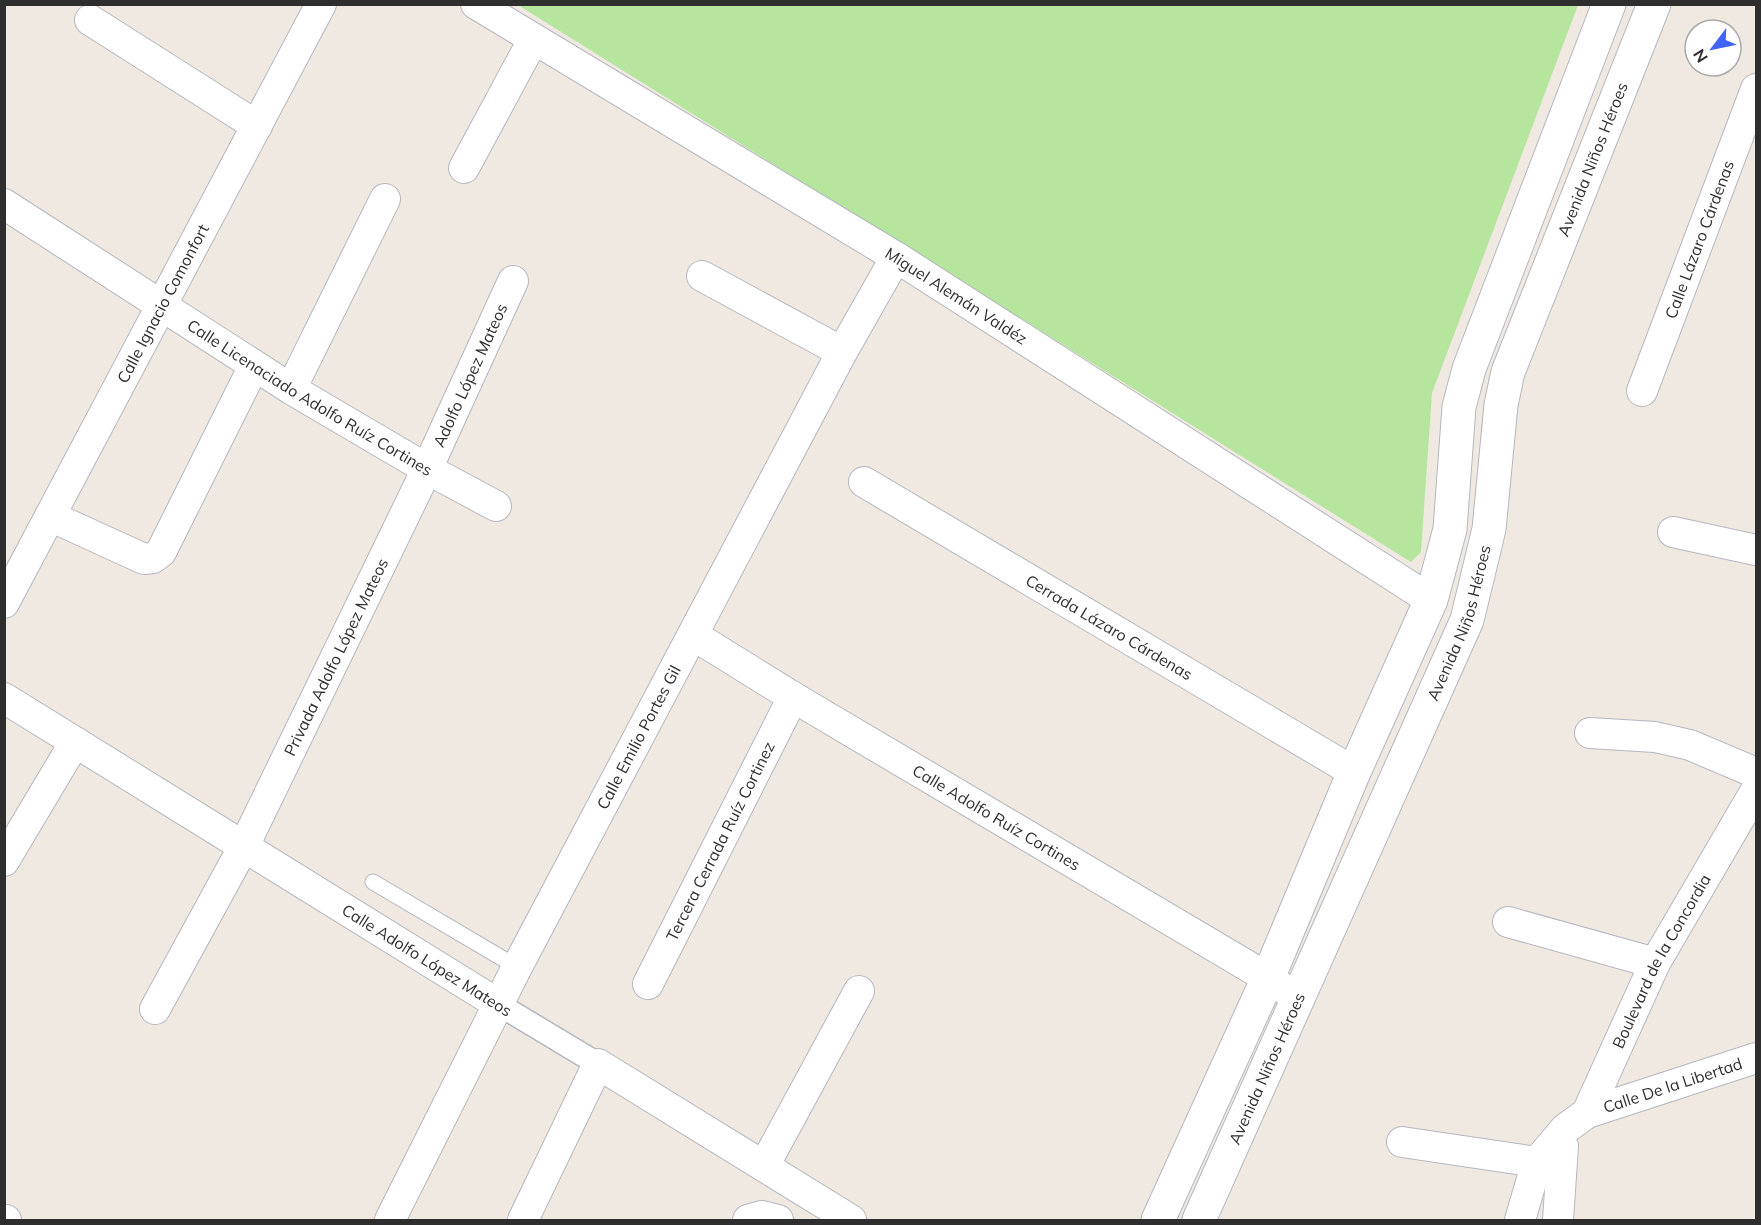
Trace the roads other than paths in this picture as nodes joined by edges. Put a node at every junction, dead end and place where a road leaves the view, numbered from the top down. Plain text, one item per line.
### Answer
1 (321, 4) edge
2 (476, 4) edge
3 (1609, 4) edge
4 (1654, 4) edge
5 (90, 20) dead end
6 (533, 40) junction
7 (1756, 89) edge
8 (257, 126) junction
9 (464, 168) dead end
10 (385, 199) dead end
11 (4, 204) edge
12 (896, 257) junction
13 (702, 276) dead end
14 (513, 281) dead end
15 (161, 306) junction
16 (842, 352) junction
17 (254, 366) junction
18 (291, 389) junction
19 (1642, 391) dead end
20 (427, 469) junction
21 (864, 482) dead end
22 (496, 506) dead end
23 (50, 516) junction
24 (1673, 532) dead end
25 (1756, 550) edge
26 (1431, 600) junction
27 (4, 603) edge
28 (693, 635) junction
29 (793, 696) junction
30 (4, 698) edge
31 (1590, 733) dead end
32 (75, 742) junction
33 (1354, 772) junction
34 (1756, 773) edge
35 (1756, 790) edge
36 (244, 846) junction
37 (4, 861) edge
38 (373, 882) dead end
39 (1508, 922) dead end
40 (1655, 963) junction
41 (518, 968) junction
42 (1268, 978) junction
43 (648, 984) dead end
44 (859, 991) dead end
45 (1299, 999) junction
46 (498, 1004) junction
47 (155, 1009) dead end
48 (1756, 1058) edge
49 (598, 1064) junction
50 (1576, 1121) junction
51 (1402, 1142) dead end
52 (1549, 1164) junction
53 (764, 1166) junction
54 (390, 1221) edge
55 (523, 1221) edge
56 (748, 1221) edge
57 (778, 1221) edge
58 (851, 1221) edge
59 (1158, 1221) edge
60 (1199, 1221) edge
61 (1520, 1221) edge
62 (1558, 1221) edge

1 - 8 street, Calle Ignacio Comonfort
2 - 6 street, Miguel Alemán Valdéz
3 - 26 main road, Avenida Niños Héroes
4 - 45 main road, Avenida Niños Héroes
5 - 8 street
6 - 9 street
6 - 12 street, Miguel Alemán Valdéz
7 - 19 street, Calle Lázaro Cárdenas
8 - 15 street, Calle Ignacio Comonfort
10 - 18 street
11 - 15 street, Calle Licenaciado Adolfo Ruíz Cortines
12 - 16 street, Calle Emilio Portes Gil
12 - 26 street, Miguel Alemán Valdéz
13 - 16 street
14 - 20 street, Adolfo López Mateos
15 - 17 street, Calle Licenaciado Adolfo Ruíz Cortines
15 - 23 street, Calle Ignacio Comonfort
16 - 28 street, Calle Emilio Portes Gil
17 - 18 street, Calle Licenaciado Adolfo Ruíz Cortines
17 - 23 street
18 - 20 street, Calle Licenaciado Adolfo Ruíz Cortines
20 - 22 street, Calle Licenaciado Adolfo Ruíz Cortines
20 - 36 street, Privada Adolfo López Mateos
21 - 33 street, Cerrada Lázaro Cárdenas
23 - 27 street, Calle Ignacio Comonfort
24 - 25 street
26 - 33 main road, Avenida Niños Héroes
28 - 29 street, Calle Adolfo Ruíz Cortines
28 - 41 street, Calle Emilio Portes Gil
29 - 42 street, Calle Adolfo Ruíz Cortines
29 - 43 street, Tercera Cerrada Ruíz Cortinez
30 - 32 street, Calle Adolfo López Mateos
31 - 34 street
32 - 36 street, Calle Adolfo López Mateos
32 - 37 street
33 - 42 main road, Avenida Niños Héroes
35 - 40 street, Boulevard de la Concordia
36 - 46 street, Calle Adolfo López Mateos
36 - 47 street, Privada Adolfo López Mateos
38 - 41 lane
39 - 40 street
40 - 50 street, Boulevard de la Concordia
41 - 46 street, Calle Emilio Portes Gil
42 - 45 street, Calle Adolfo Ruíz Cortines
42 - 59 main road, Avenida Niños Héroes
44 - 53 street
45 - 60 main road, Avenida Niños Héroes
46 - 49 street, Calle Adolfo López Mateos
46 - 54 street, Calle Emilio Portes Gil
48 - 50 street, Calle De la Libertad
49 - 53 street, Calle Adolfo López Mateos
49 - 55 street
50 - 52 street, Boulevard de la Concordia
51 - 52 street
52 - 61 street, Boulevard de la Concordia
52 - 62 street, Boulevard de la Concordia
53 - 58 street, Calle Adolfo López Mateos
56 - 57 street

